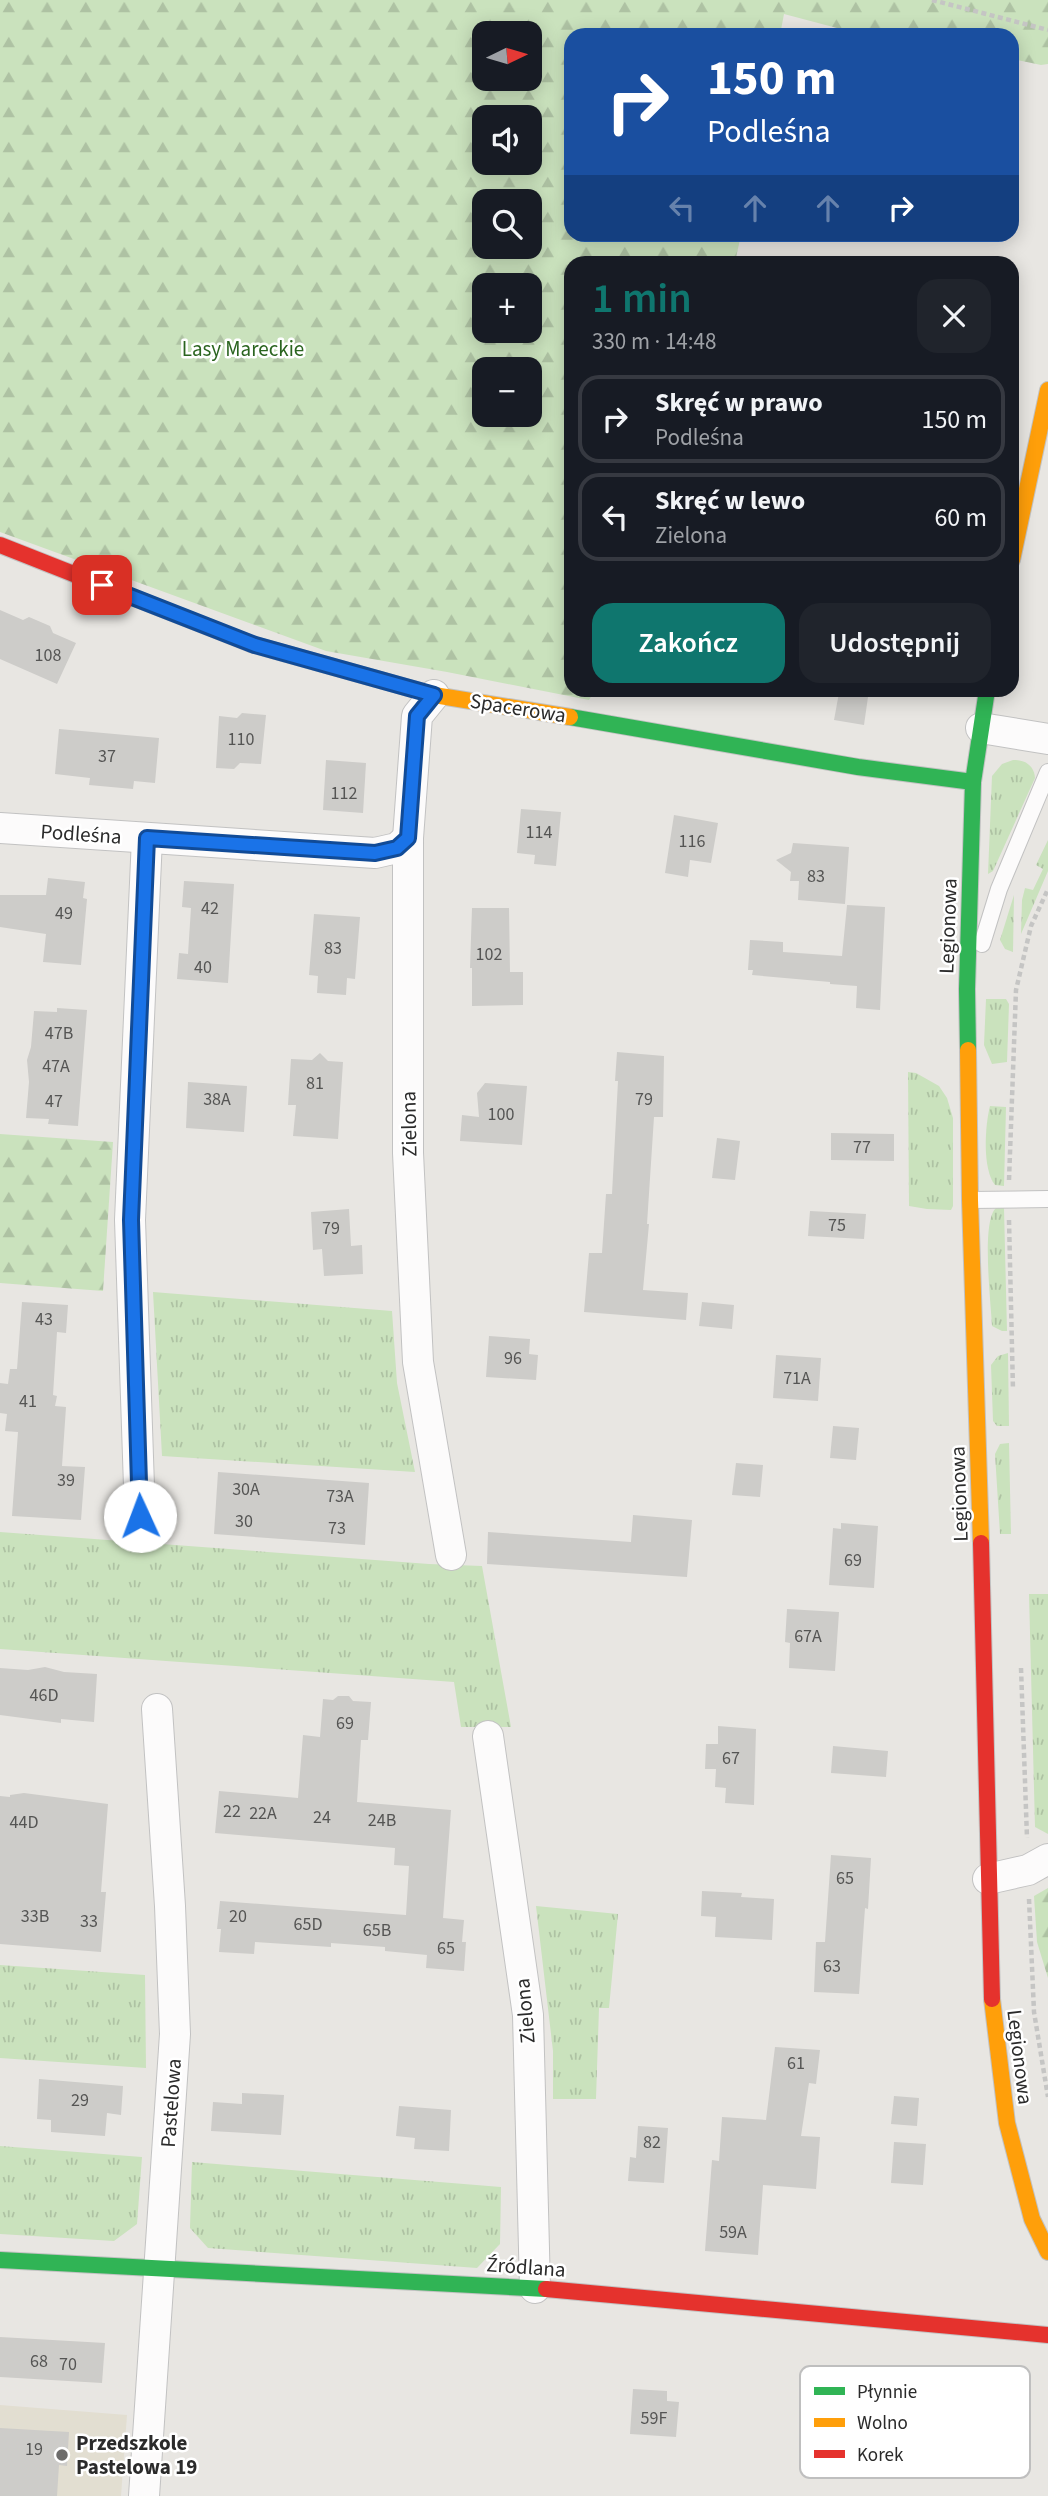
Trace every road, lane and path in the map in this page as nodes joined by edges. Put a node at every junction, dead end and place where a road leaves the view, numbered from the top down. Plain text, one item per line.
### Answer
1 (932, 0) edge
2 (1048, 30) edge
3 (1048, 390) edge
4 (1019, 527) edge
5 (0, 545) edge
6 (434, 695) junction
7 (986, 697) edge
8 (981, 727) junction
9 (1048, 739) edge
10 (1048, 772) edge
11 (973, 782) junction
12 (0, 828) edge
13 (147, 838) junction
14 (408, 838) junction
15 (1048, 889) edge
16 (967, 989) junction
17 (1009, 1199) junction
18 (1048, 1199) edge
19 (970, 1200) junction
20 (1013, 1398) dead end
21 (140, 1516) dead end
22 (452, 1555) dead end
23 (1021, 1667) dead end
24 (157, 1709) dead end
25 (488, 1736) dead end
26 (1038, 1864) edge
27 (988, 1880) junction
28 (1048, 2097) edge
29 (1048, 2252) edge
30 (0, 2260) edge
31 (160, 2267) junction
32 (535, 2288) junction
33 (1048, 2335) edge
34 (145, 2496) edge

1 - 2 path
3 - 4 street
5 - 6 street, Spacerowa
6 - 11 street, Spacerowa
6 - 14 street, Zielona
7 - 8 street, Legionowa
8 - 9 street
8 - 11 street, Legionowa
10 - 16 lane
11 - 16 street, Legionowa
12 - 13 street, Podleśna
13 - 14 street, Podleśna
13 - 21 street
14 - 22 street, Zielona
15 - 17 path
16 - 19 street, Legionowa
17 - 18 lane
17 - 19 lane
17 - 20 path
19 - 27 street, Legionowa
23 - 26 path
24 - 31 street, Pastelowa
25 - 32 street, Zielona
26 - 27 street
26 - 28 path
27 - 29 street, Legionowa
30 - 31 street, Źródlana
31 - 32 street, Źródlana
31 - 34 street, Pastelowa
32 - 33 street, Źródlana

